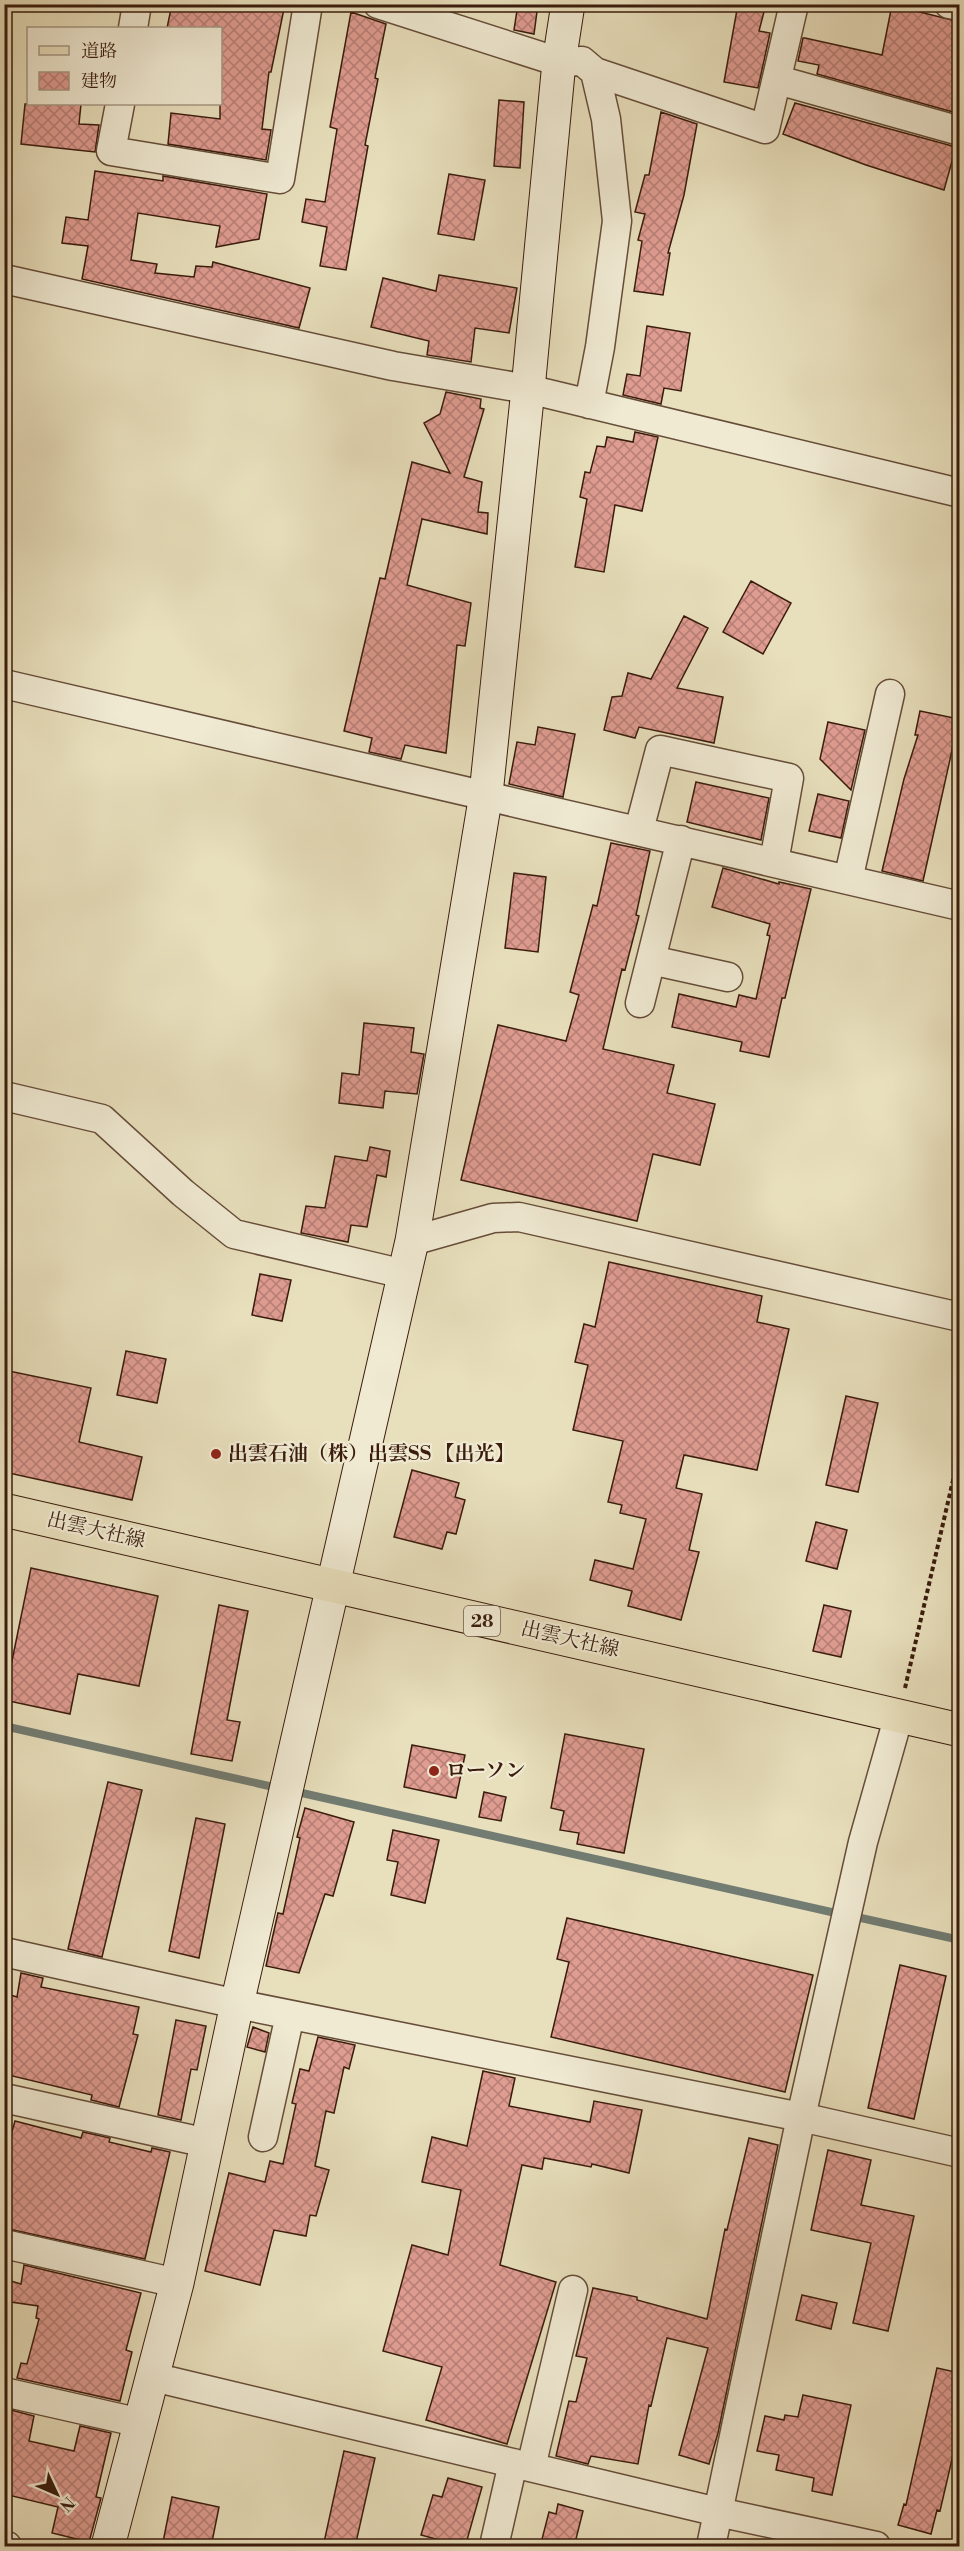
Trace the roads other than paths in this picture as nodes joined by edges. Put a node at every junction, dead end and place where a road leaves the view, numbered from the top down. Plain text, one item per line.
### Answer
1 (137, 4) edge
2 (308, 4) edge
3 (378, 4) edge
4 (568, 4) edge
5 (794, 4) edge
6 (949, 4) edge
7 (960, 6) edge
8 (133, 27) edge
9 (559, 63) junction
10 (595, 72) junction
11 (778, 80) junction
12 (120, 105) edge
13 (960, 131) edge
14 (4, 279) edge
15 (528, 389) junction
16 (589, 404) junction
17 (960, 493) edge
18 (4, 684) edge
19 (890, 694) dead end
20 (486, 794) junction
21 (639, 831) junction
22 (681, 840) junction
23 (774, 862) junction
24 (848, 880) junction
25 (960, 906) edge
26 (651, 960) junction
27 (728, 977) dead end
28 (640, 1003) dead end
29 (4, 1096) edge
30 (412, 1241) junction
31 (404, 1274) junction
32 (960, 1317) edge
33 (4, 1510) edge
34 (332, 1587) junction
35 (899, 1715) junction
36 (960, 1730) edge
37 (4, 1952) edge
38 (237, 2004) junction
39 (290, 2015) junction
40 (4, 2098) edge
41 (801, 2117) junction
42 (263, 2137) dead end
43 (207, 2143) junction
44 (960, 2153) edge
45 (4, 2244) edge
46 (177, 2283) junction
47 (573, 2290) dead end
48 (153, 2377) junction
49 (4, 2392) edge
50 (141, 2423) junction
51 (522, 2465) junction
52 (718, 2512) junction
53 (799, 2538) edge
54 (108, 2547) edge
55 (494, 2547) edge
56 (711, 2547) edge
57 (876, 2547) edge

1 - 8 street
2 - 12 street
3 - 9 street
4 - 9 street
5 - 11 street
6 - 7 street
9 - 10 street
9 - 15 street
10 - 11 street
10 - 16 street
11 - 13 street
14 - 15 street
15 - 16 street
15 - 20 street
16 - 17 street
18 - 20 street
19 - 24 street
20 - 21 street
20 - 30 street
21 - 22 street
21 - 23 street
22 - 23 street
22 - 26 street
23 - 24 street
24 - 25 street
26 - 27 street
26 - 28 street
29 - 31 street
30 - 31 street
30 - 32 street
31 - 34 street
33 - 34 main road, 出雲大社線 / 28
34 - 35 main road, 出雲大社線 / 28
34 - 38 street
35 - 36 main road, 出雲大社線 / 28
35 - 41 street
37 - 38 street
38 - 39 street
38 - 43 street
39 - 41 street
39 - 42 street
40 - 43 street
41 - 44 street
41 - 52 street
43 - 46 street
45 - 46 street
46 - 48 street
47 - 51 street
48 - 50 street
48 - 51 street
49 - 50 street
50 - 54 street
51 - 52 street
51 - 55 street
52 - 53 street
52 - 56 street
53 - 57 street

